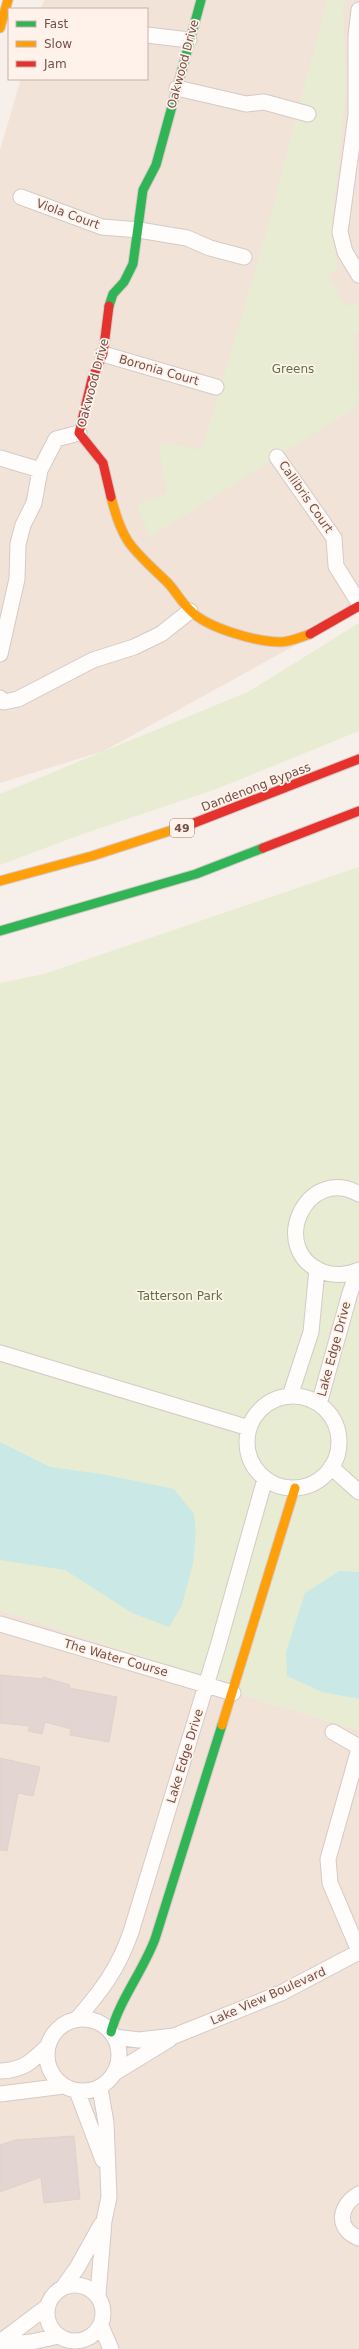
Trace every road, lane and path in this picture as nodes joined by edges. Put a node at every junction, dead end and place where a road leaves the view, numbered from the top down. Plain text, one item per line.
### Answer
1 (8, 0) edge
2 (201, 0) edge
3 (359, 10) edge
4 (0, 28) edge
5 (148, 35) edge
6 (189, 40) junction
7 (177, 88) junction
8 (308, 114) dead end
9 (21, 197) dead end
10 (139, 230) junction
11 (244, 257) dead end
12 (359, 275) edge
13 (103, 354) junction
14 (216, 386) dead end
15 (79, 433) junction
16 (277, 457) dead end
17 (0, 458) edge
18 (40, 470) junction
19 (359, 605) edge
20 (5, 610) edge
21 (190, 611) junction
22 (0, 654) edge
23 (1, 702) edge
24 (359, 759) edge
25 (359, 811) edge
26 (0, 881) edge
27 (0, 931) edge
28 (359, 1194) edge
29 (317, 1269) junction
30 (358, 1270) edge
31 (0, 1353) edge
32 (290, 1396) junction
33 (319, 1404) junction
34 (249, 1428) junction
35 (332, 1467) junction
36 (265, 1479) junction
37 (295, 1488) junction
38 (359, 1492) edge
39 (0, 1624) edge
40 (206, 1684) junction
41 (233, 1693) junction
42 (333, 1732) dead end
43 (359, 1748) edge
44 (359, 1952) edge
45 (77, 2019) junction
46 (113, 2034) junction
47 (174, 2036) junction
48 (48, 2046) junction
49 (0, 2071) edge
50 (116, 2072) junction
51 (100, 2088) junction
52 (70, 2089) junction
53 (0, 2094) edge
54 (106, 2168) junction
55 (359, 2194) edge
56 (104, 2221) junction
57 (359, 2238) edge
58 (64, 2286) junction
59 (98, 2295) junction
60 (48, 2306) junction
61 (101, 2326) junction
62 (63, 2338) junction
63 (0, 2343) edge
64 (83, 2349) edge
65 (111, 2349) edge

1 - 4 main road
2 - 6 main road, Oakwood Drive
3 - 12 street
5 - 6 street
6 - 7 main road, Oakwood Drive
7 - 8 street
7 - 10 main road, Oakwood Drive
9 - 10 street, Viola Court
10 - 11 street, Viola Court
10 - 13 main road, Oakwood Drive
13 - 14 street, Boronia Court
13 - 15 main road, Oakwood Drive
15 - 18 street
15 - 21 main road, Oakwood Drive
16 - 19 street, Callibris Court
17 - 18 street
18 - 20 street
19 - 21 main road, Oakwood Drive
20 - 22 street
21 - 23 street
24 - 26 main road, Dandenong Bypass / 49
25 - 27 main road
28 - 29 street
29 - 30 street
29 - 32 street
30 - 33 street, Lake Edge Drive
31 - 34 street
32 - 33 street
32 - 34 street
33 - 35 street
34 - 36 street
35 - 37 street
35 - 38 street
36 - 37 street
36 - 40 street, Lake Edge Drive
37 - 41 main road
39 - 40 street, The Water Course
40 - 41 street, The Water Course
40 - 45 street, Lake Edge Drive
41 - 46 main road
42 - 43 street
43 - 44 street
44 - 47 street, Lake View Boulevard
45 - 46 street
45 - 48 street
46 - 47 street, Lake View Boulevard
46 - 50 street
47 - 50 street, Lake View Boulevard
48 - 49 street
48 - 52 street
50 - 51 street
51 - 52 street
51 - 54 street
52 - 53 street
52 - 54 street
54 - 56 street
55 - 57 street
56 - 58 street
56 - 59 street
58 - 59 street
58 - 60 street
59 - 61 street
60 - 62 street
60 - 63 street
61 - 62 street
61 - 65 street
62 - 63 street
62 - 64 street

